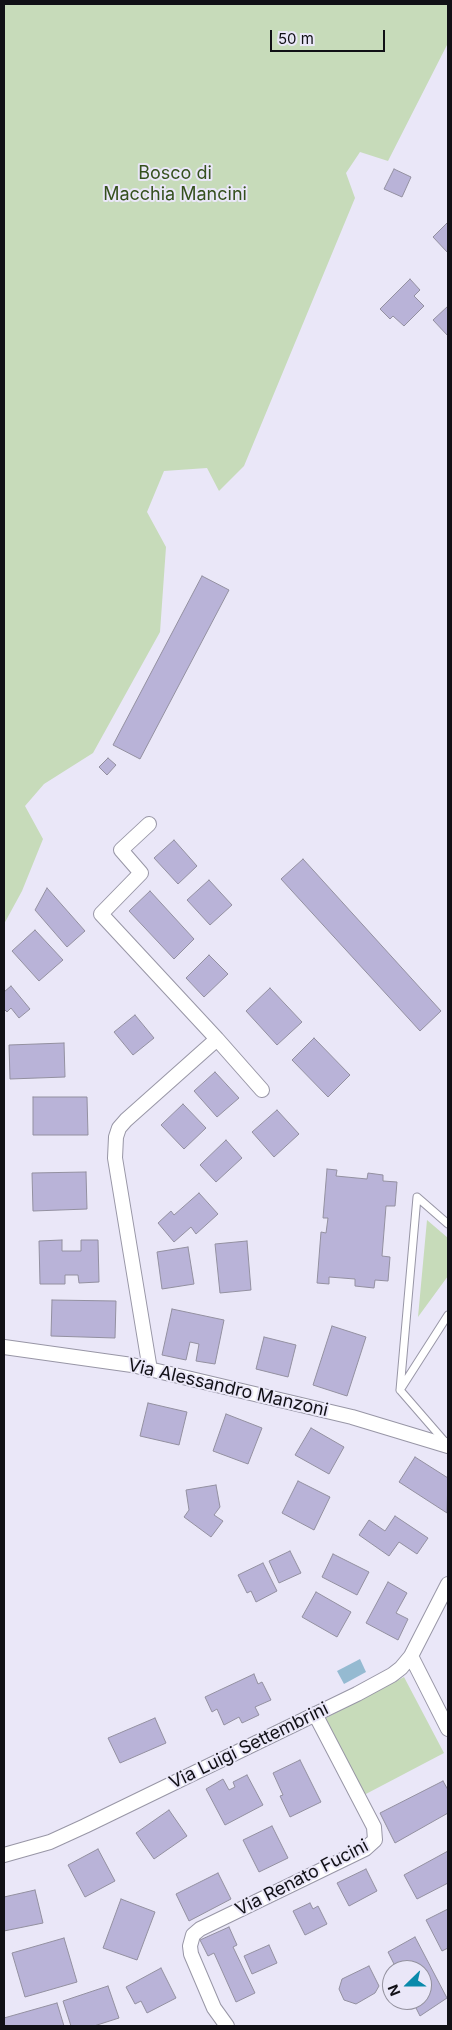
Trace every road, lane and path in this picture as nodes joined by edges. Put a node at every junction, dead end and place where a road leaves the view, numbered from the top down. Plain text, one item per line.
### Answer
1 (149, 824) dead end
2 (218, 1039) junction
3 (262, 1090) dead end
4 (448, 1224) edge
5 (448, 1315) edge
6 (4, 1347) edge
7 (150, 1370) junction
8 (400, 1390) junction
9 (448, 1446) edge
10 (448, 1584) edge
11 (411, 1656) junction
12 (315, 1714) junction
13 (448, 1728) edge
14 (4, 1856) edge
15 (227, 2026) edge

1 - 2 street
2 - 3 street
2 - 7 street
4 - 8 lane
5 - 8 lane
6 - 7 street, Via Alessandro Manzoni
7 - 9 street, Via Alessandro Manzoni
8 - 9 lane
10 - 11 street, Via Luigi Settembrini
11 - 12 street, Via Luigi Settembrini
11 - 13 street
12 - 14 street, Via Luigi Settembrini
12 - 15 street, Via Renato Fucini

